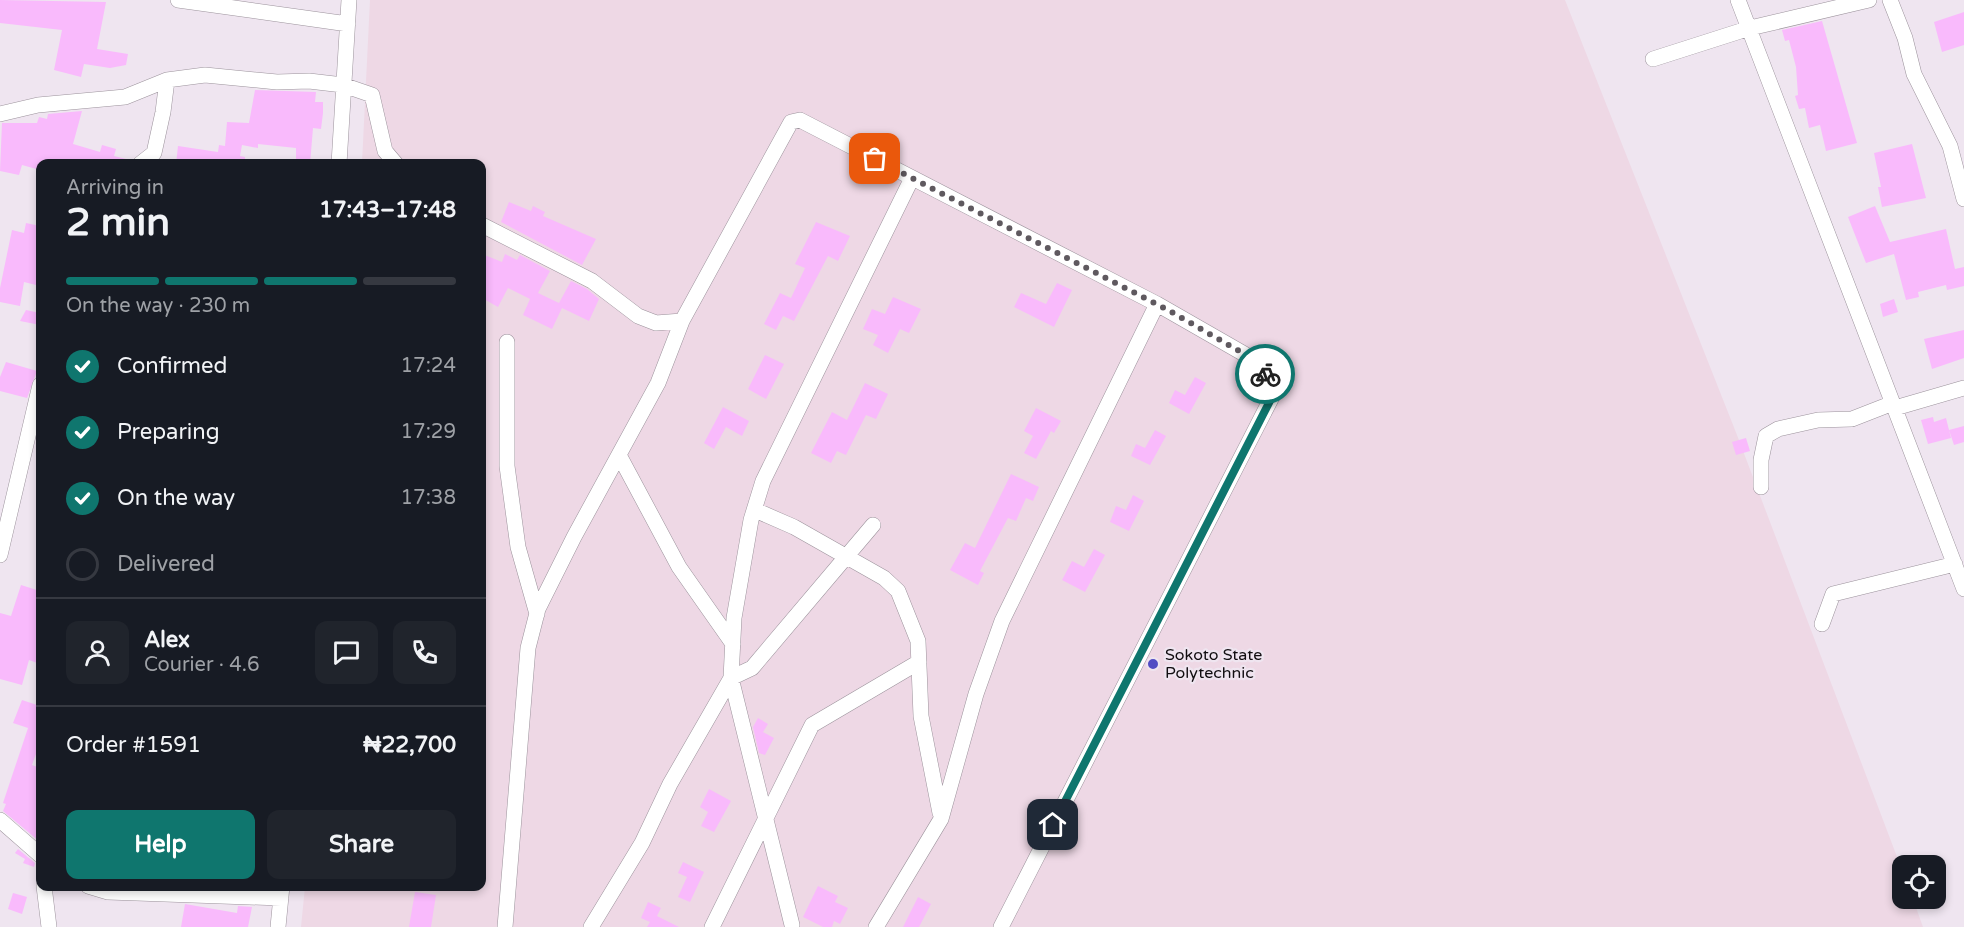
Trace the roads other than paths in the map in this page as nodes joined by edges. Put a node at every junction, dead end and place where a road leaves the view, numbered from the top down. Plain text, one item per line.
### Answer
1 (178, 0) edge
2 (350, 0) edge
3 (1738, 0) edge
4 (1869, 0) edge
5 (1890, 0) edge
6 (348, 24) junction
7 (1750, 30) junction
8 (1653, 59) dead end
9 (167, 80) junction
10 (343, 85) junction
11 (0, 114) edge
12 (1957, 144) edge
13 (147, 159) edge
14 (339, 159) edge
15 (392, 159) edge
16 (912, 178) junction
17 (1964, 199) edge
18 (486, 227) edge
19 (1156, 304) junction
20 (682, 321) junction
21 (507, 342) dead end
22 (1964, 388) edge
23 (36, 403) edge
24 (1894, 406) junction
25 (619, 454) junction
26 (1761, 487) dead end
27 (755, 510) junction
28 (873, 525) dead end
29 (0, 555) edge
30 (846, 557) junction
31 (1960, 576) edge
32 (537, 614) junction
33 (1822, 624) dead end
34 (733, 644) junction
35 (919, 662) junction
36 (731, 678) junction
37 (764, 819) junction
38 (941, 819) junction
39 (0, 820) edge
40 (36, 852) edge
41 (45, 891) edge
42 (105, 891) edge
43 (282, 892) edge
44 (792, 925) dead end
45 (50, 927) edge
46 (278, 927) edge
47 (505, 927) edge
48 (591, 927) edge
49 (712, 927) edge
50 (876, 927) edge
51 (1001, 927) edge

1 - 6 street
2 - 6 street
3 - 7 street
4 - 7 street
5 - 12 street
6 - 10 street
7 - 8 street
7 - 24 street
9 - 10 street
9 - 11 street
9 - 13 street
10 - 14 street
10 - 15 street
12 - 17 street
16 - 19 street
16 - 20 street
16 - 27 street
18 - 20 street
19 - 38 street
19 - 51 street
20 - 25 street
21 - 32 street
22 - 24 street
23 - 29 street
24 - 26 street
24 - 31 street
25 - 32 street
25 - 34 street
27 - 30 street
27 - 34 street
28 - 30 street
30 - 35 street
30 - 36 street
31 - 33 street
32 - 47 street
34 - 36 street
35 - 37 street
35 - 38 street
36 - 37 street
36 - 48 street
37 - 44 street
37 - 49 street
38 - 50 street
39 - 40 street
41 - 45 street
42 - 43 street
43 - 46 street

